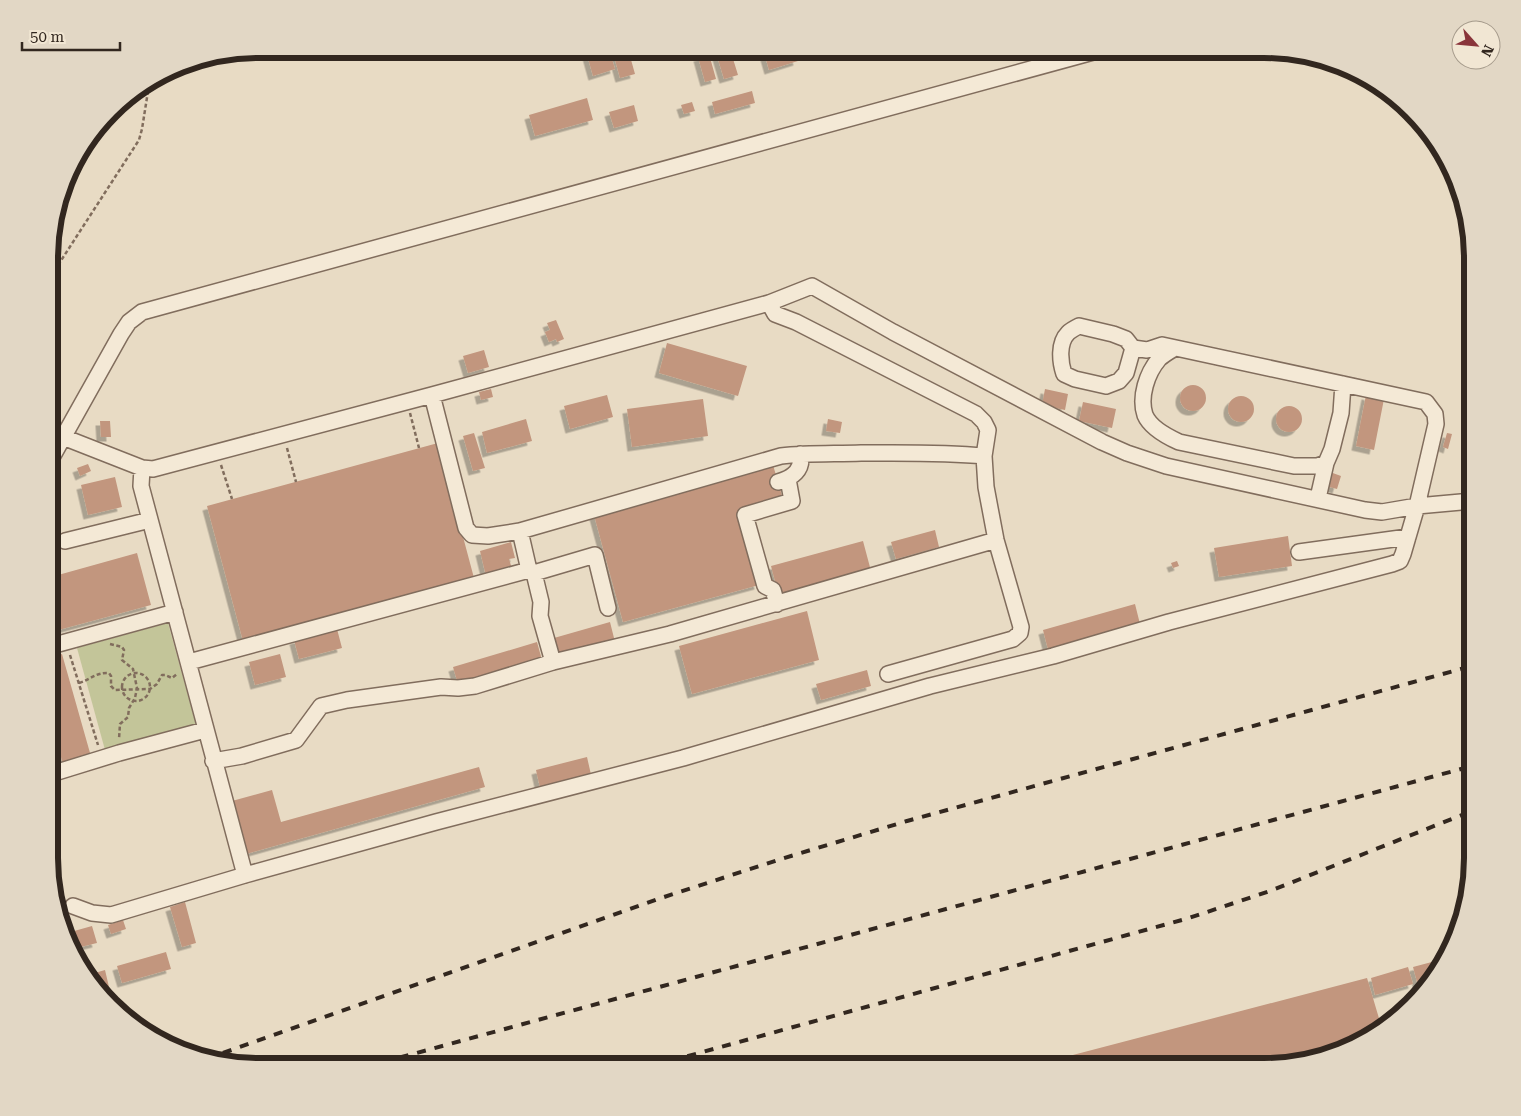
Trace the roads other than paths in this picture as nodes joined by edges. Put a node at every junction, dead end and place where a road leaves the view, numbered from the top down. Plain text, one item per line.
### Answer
1 (1071, 58) edge
2 (769, 303) junction
3 (1133, 348) junction
4 (1176, 348) junction
5 (1343, 384) junction
6 (432, 396) junction
7 (63, 437) junction
8 (58, 445) edge
9 (800, 454) junction
10 (984, 456) junction
11 (1326, 463) junction
12 (142, 468) junction
13 (1318, 498) junction
14 (1464, 502) edge
15 (1417, 506) junction
16 (150, 520) junction
17 (520, 531) junction
18 (1408, 537) junction
19 (996, 540) junction
20 (65, 541) dead end
21 (1298, 552) dead end
22 (532, 571) junction
23 (776, 604) junction
24 (608, 608) dead end
25 (176, 612) junction
26 (58, 644) edge
27 (553, 662) junction
28 (190, 665) junction
29 (888, 674) dead end
30 (205, 730) junction
31 (213, 762) junction
32 (58, 772) edge
33 (244, 875) junction
34 (73, 906) dead end

1 - 7 lane
2 - 6 lane
2 - 10 lane
2 - 13 lane
3 - 3 lane
3 - 4 lane
4 - 5 lane
4 - 11 lane
5 - 11 lane
5 - 15 lane
6 - 12 lane
6 - 17 lane
7 - 8 lane
7 - 12 lane
9 - 10 lane
9 - 17 lane
9 - 23 lane
10 - 19 lane
11 - 13 lane
12 - 16 lane
13 - 15 lane
14 - 15 lane
15 - 18 lane
16 - 20 lane
16 - 25 lane
17 - 22 lane
18 - 21 lane
18 - 33 lane
19 - 23 lane
19 - 29 lane
22 - 24 lane
22 - 27 lane
22 - 28 lane
23 - 27 lane
25 - 26 lane
25 - 28 lane
27 - 31 lane
28 - 30 lane
30 - 31 lane
30 - 32 lane
31 - 33 lane
33 - 34 lane

